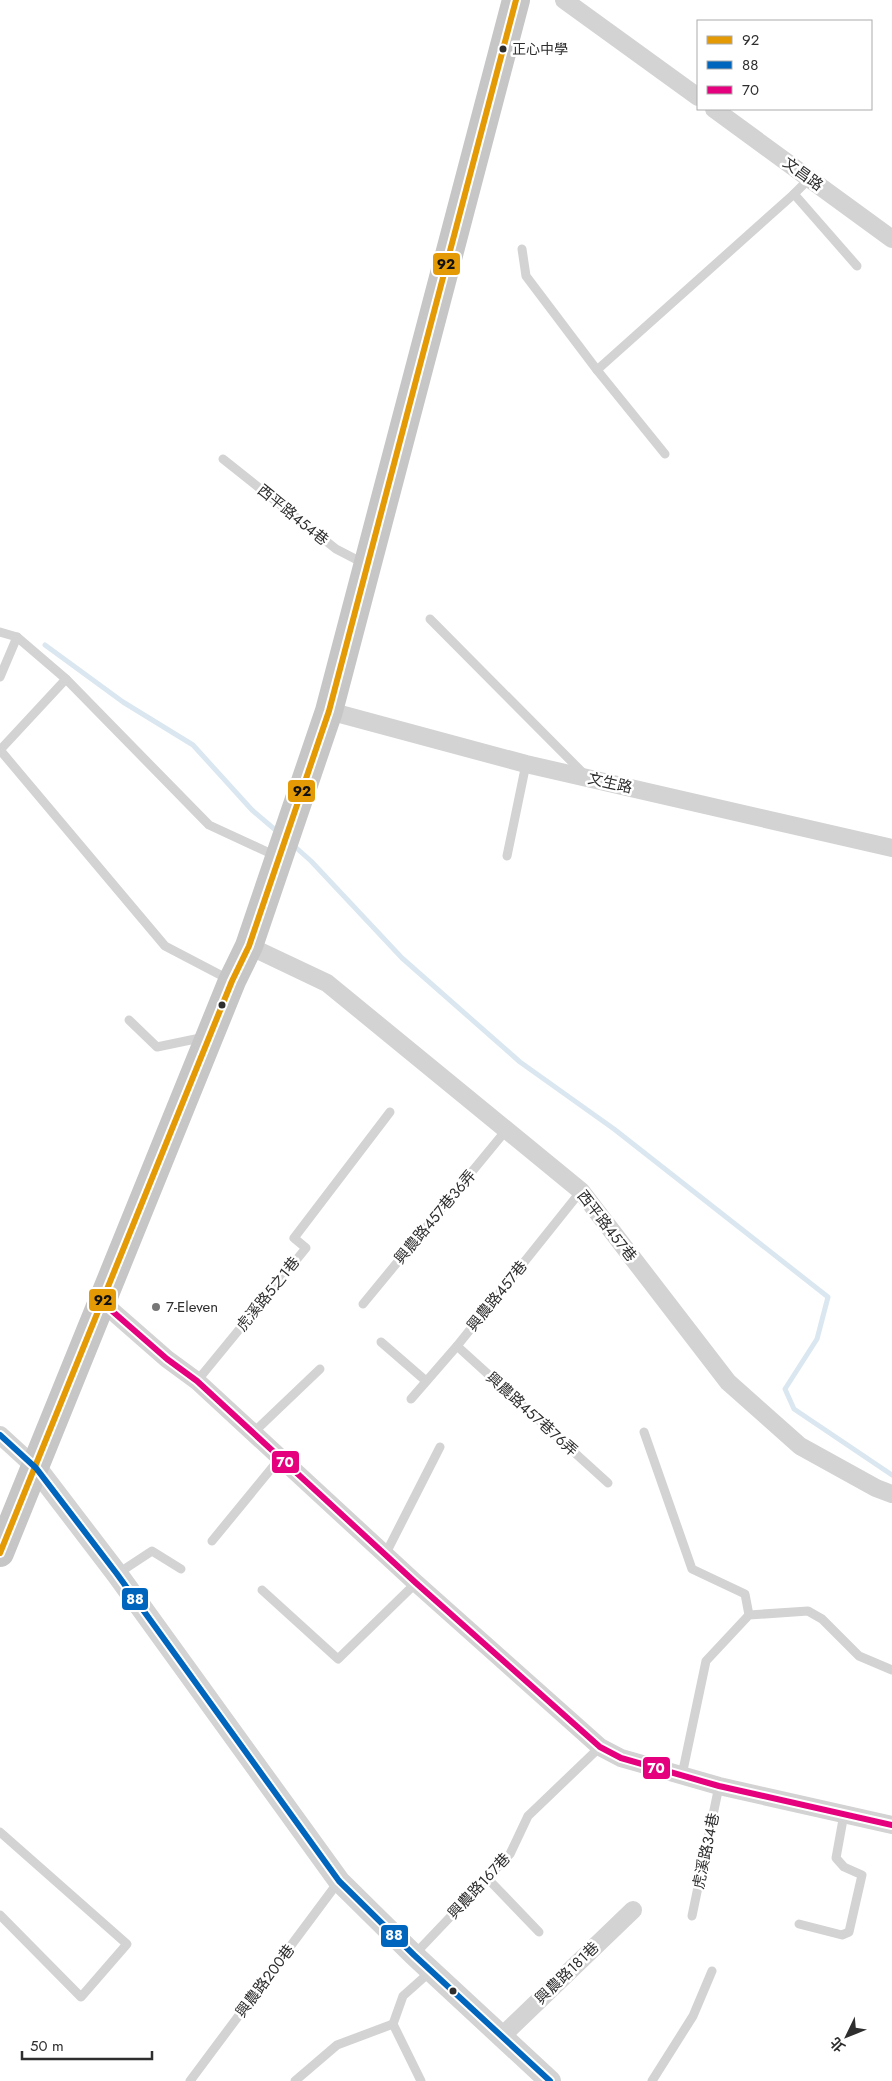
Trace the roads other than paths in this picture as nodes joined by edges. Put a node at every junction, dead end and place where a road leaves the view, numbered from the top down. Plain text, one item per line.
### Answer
1 (516, 0) edge
2 (564, 0) edge
3 (697, 96) edge
4 (715, 110) edge
5 (810, 178) junction
6 (794, 194) junction
7 (892, 239) edge
8 (522, 248) dead end
9 (857, 266) dead end
10 (597, 370) junction
11 (665, 454) dead end
12 (223, 458) dead end
13 (367, 565) junction
14 (430, 619) dead end
15 (0, 632) edge
16 (17, 637) junction
17 (0, 677) edge
18 (66, 678) junction
19 (330, 711) junction
20 (0, 750) edge
21 (526, 764) junction
22 (589, 778) junction
23 (892, 848) edge
24 (507, 856) dead end
25 (280, 858) junction
26 (250, 946) junction
27 (232, 980) junction
28 (129, 1020) dead end
29 (210, 1036) junction
30 (390, 1112) dead end
31 (507, 1129) junction
32 (581, 1192) junction
33 (103, 1303) junction
34 (363, 1304) dead end
35 (380, 1342) dead end
36 (457, 1346) junction
37 (320, 1369) dead end
38 (197, 1381) junction
39 (426, 1381) junction
40 (411, 1399) dead end
41 (644, 1432) dead end
42 (253, 1433) junction
43 (0, 1435) edge
44 (440, 1447) dead end
45 (280, 1458) junction
46 (36, 1468) junction
47 (608, 1483) dead end
48 (892, 1494) edge
49 (212, 1541) dead end
50 (0, 1553) edge
51 (385, 1555) junction
52 (181, 1569) dead end
53 (117, 1574) junction
54 (416, 1583) junction
55 (262, 1590) dead end
56 (749, 1615) junction
57 (892, 1670) edge
58 (600, 1747) junction
59 (682, 1774) junction
60 (719, 1786) junction
61 (844, 1814) junction
62 (892, 1825) edge
63 (0, 1832) edge
64 (488, 1879) junction
65 (339, 1881) junction
66 (633, 1910) dead end
67 (0, 1915) edge
68 (692, 1916) dead end
69 (799, 1924) dead end
70 (539, 1932) dead end
71 (414, 1955) junction
72 (431, 1971) junction
73 (712, 1971) dead end
74 (393, 2024) junction
75 (502, 2036) junction
76 (190, 2081) edge
77 (295, 2081) edge
78 (421, 2081) edge
79 (550, 2081) edge
80 (652, 2081) edge

1 - 13 main road
2 - 3 street
4 - 5 street, 文昌路
5 - 6 lane
5 - 7 street, 文昌路
6 - 9 lane
6 - 10 lane
8 - 10 lane
10 - 11 lane
12 - 13 lane, 西平路454巷
13 - 19 main road
14 - 22 lane
15 - 16 lane
16 - 17 lane
16 - 18 lane
18 - 20 lane
18 - 25 lane
19 - 21 street, 文生路
19 - 25 main road
20 - 27 lane
21 - 22 street, 文生路
21 - 24 lane
22 - 23 street, 文生路
25 - 26 main road
26 - 27 main road
26 - 31 street, 西平路457巷
27 - 29 main road
28 - 29 lane
29 - 33 main road
30 - 38 lane, 虎溪路5之1巷
31 - 32 street, 西平路457巷
31 - 34 lane, 興農路457巷36弄
32 - 36 lane, 興農路457巷
32 - 48 street, 西平路457巷
33 - 38 street
33 - 46 main road
35 - 39 lane
36 - 39 lane, 興農路457巷
36 - 47 lane, 興農路457巷76弄
37 - 42 lane
38 - 42 street
39 - 40 lane, 興農路457巷
41 - 56 lane
42 - 45 street
43 - 46 street
44 - 51 lane
45 - 49 lane
45 - 51 street
46 - 50 main road
46 - 53 street
51 - 54 street
52 - 53 lane
53 - 65 street
54 - 55 lane
54 - 58 street
56 - 57 lane
56 - 59 lane
58 - 59 street
58 - 64 lane, 興農路167巷
59 - 60 street
60 - 61 street
60 - 68 lane, 虎溪路34巷
61 - 62 street
61 - 69 lane
63 - 67 lane
64 - 70 lane
64 - 71 lane, 興農路167巷
65 - 71 street
65 - 76 lane, 興農路200巷
66 - 75 street, 興農路181巷
71 - 72 street
72 - 74 lane
72 - 75 street
73 - 80 lane
74 - 77 lane
74 - 78 lane
75 - 79 street

